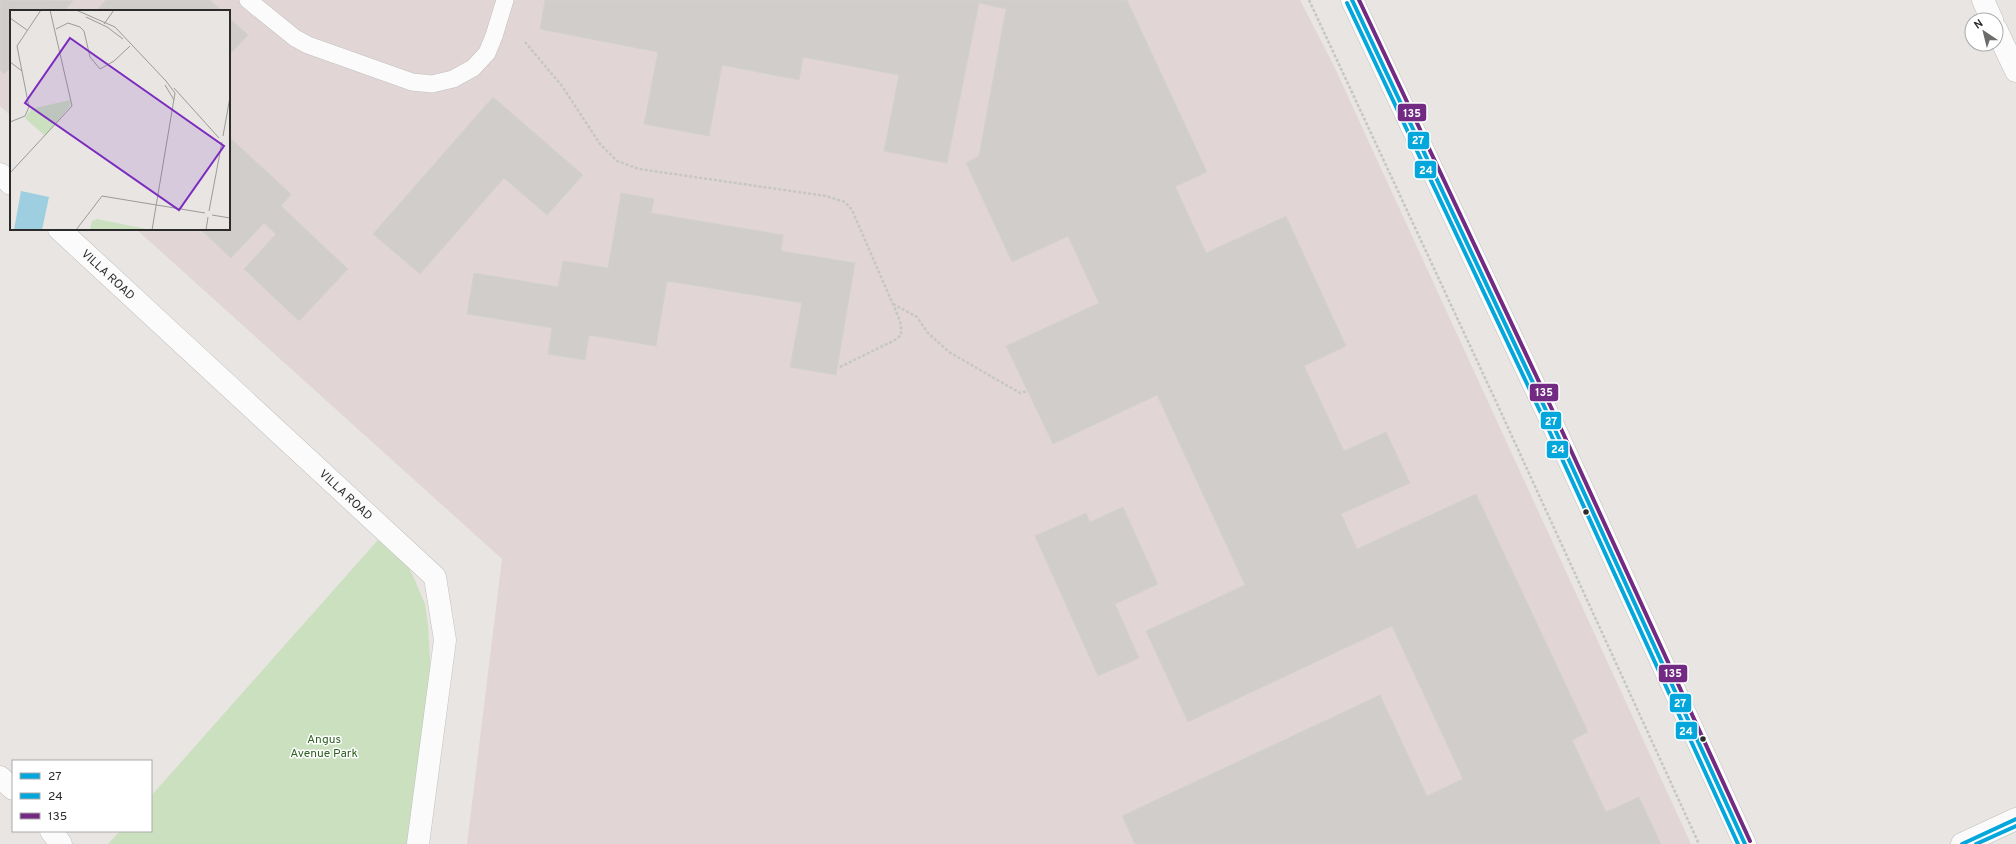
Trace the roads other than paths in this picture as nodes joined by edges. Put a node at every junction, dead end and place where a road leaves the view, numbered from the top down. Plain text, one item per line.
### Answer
1 (248, 0) edge
2 (505, 0) edge
3 (1352, 0) edge
4 (1983, 0) edge
5 (1988, 12) edge
6 (2004, 46) edge
7 (2016, 71) edge
8 (0, 174) edge
9 (10, 183) edge
10 (60, 230) edge
11 (0, 777) edge
12 (12, 788) edge
13 (2016, 819) edge
14 (52, 832) edge
15 (61, 844) edge
16 (418, 844) edge
17 (1745, 844) edge
18 (1962, 844) edge

1 - 2 lane
3 - 17 street
4 - 5 street
6 - 7 street
8 - 9 street
10 - 16 street, VILLA ROAD
11 - 12 street
13 - 18 street
14 - 15 street

